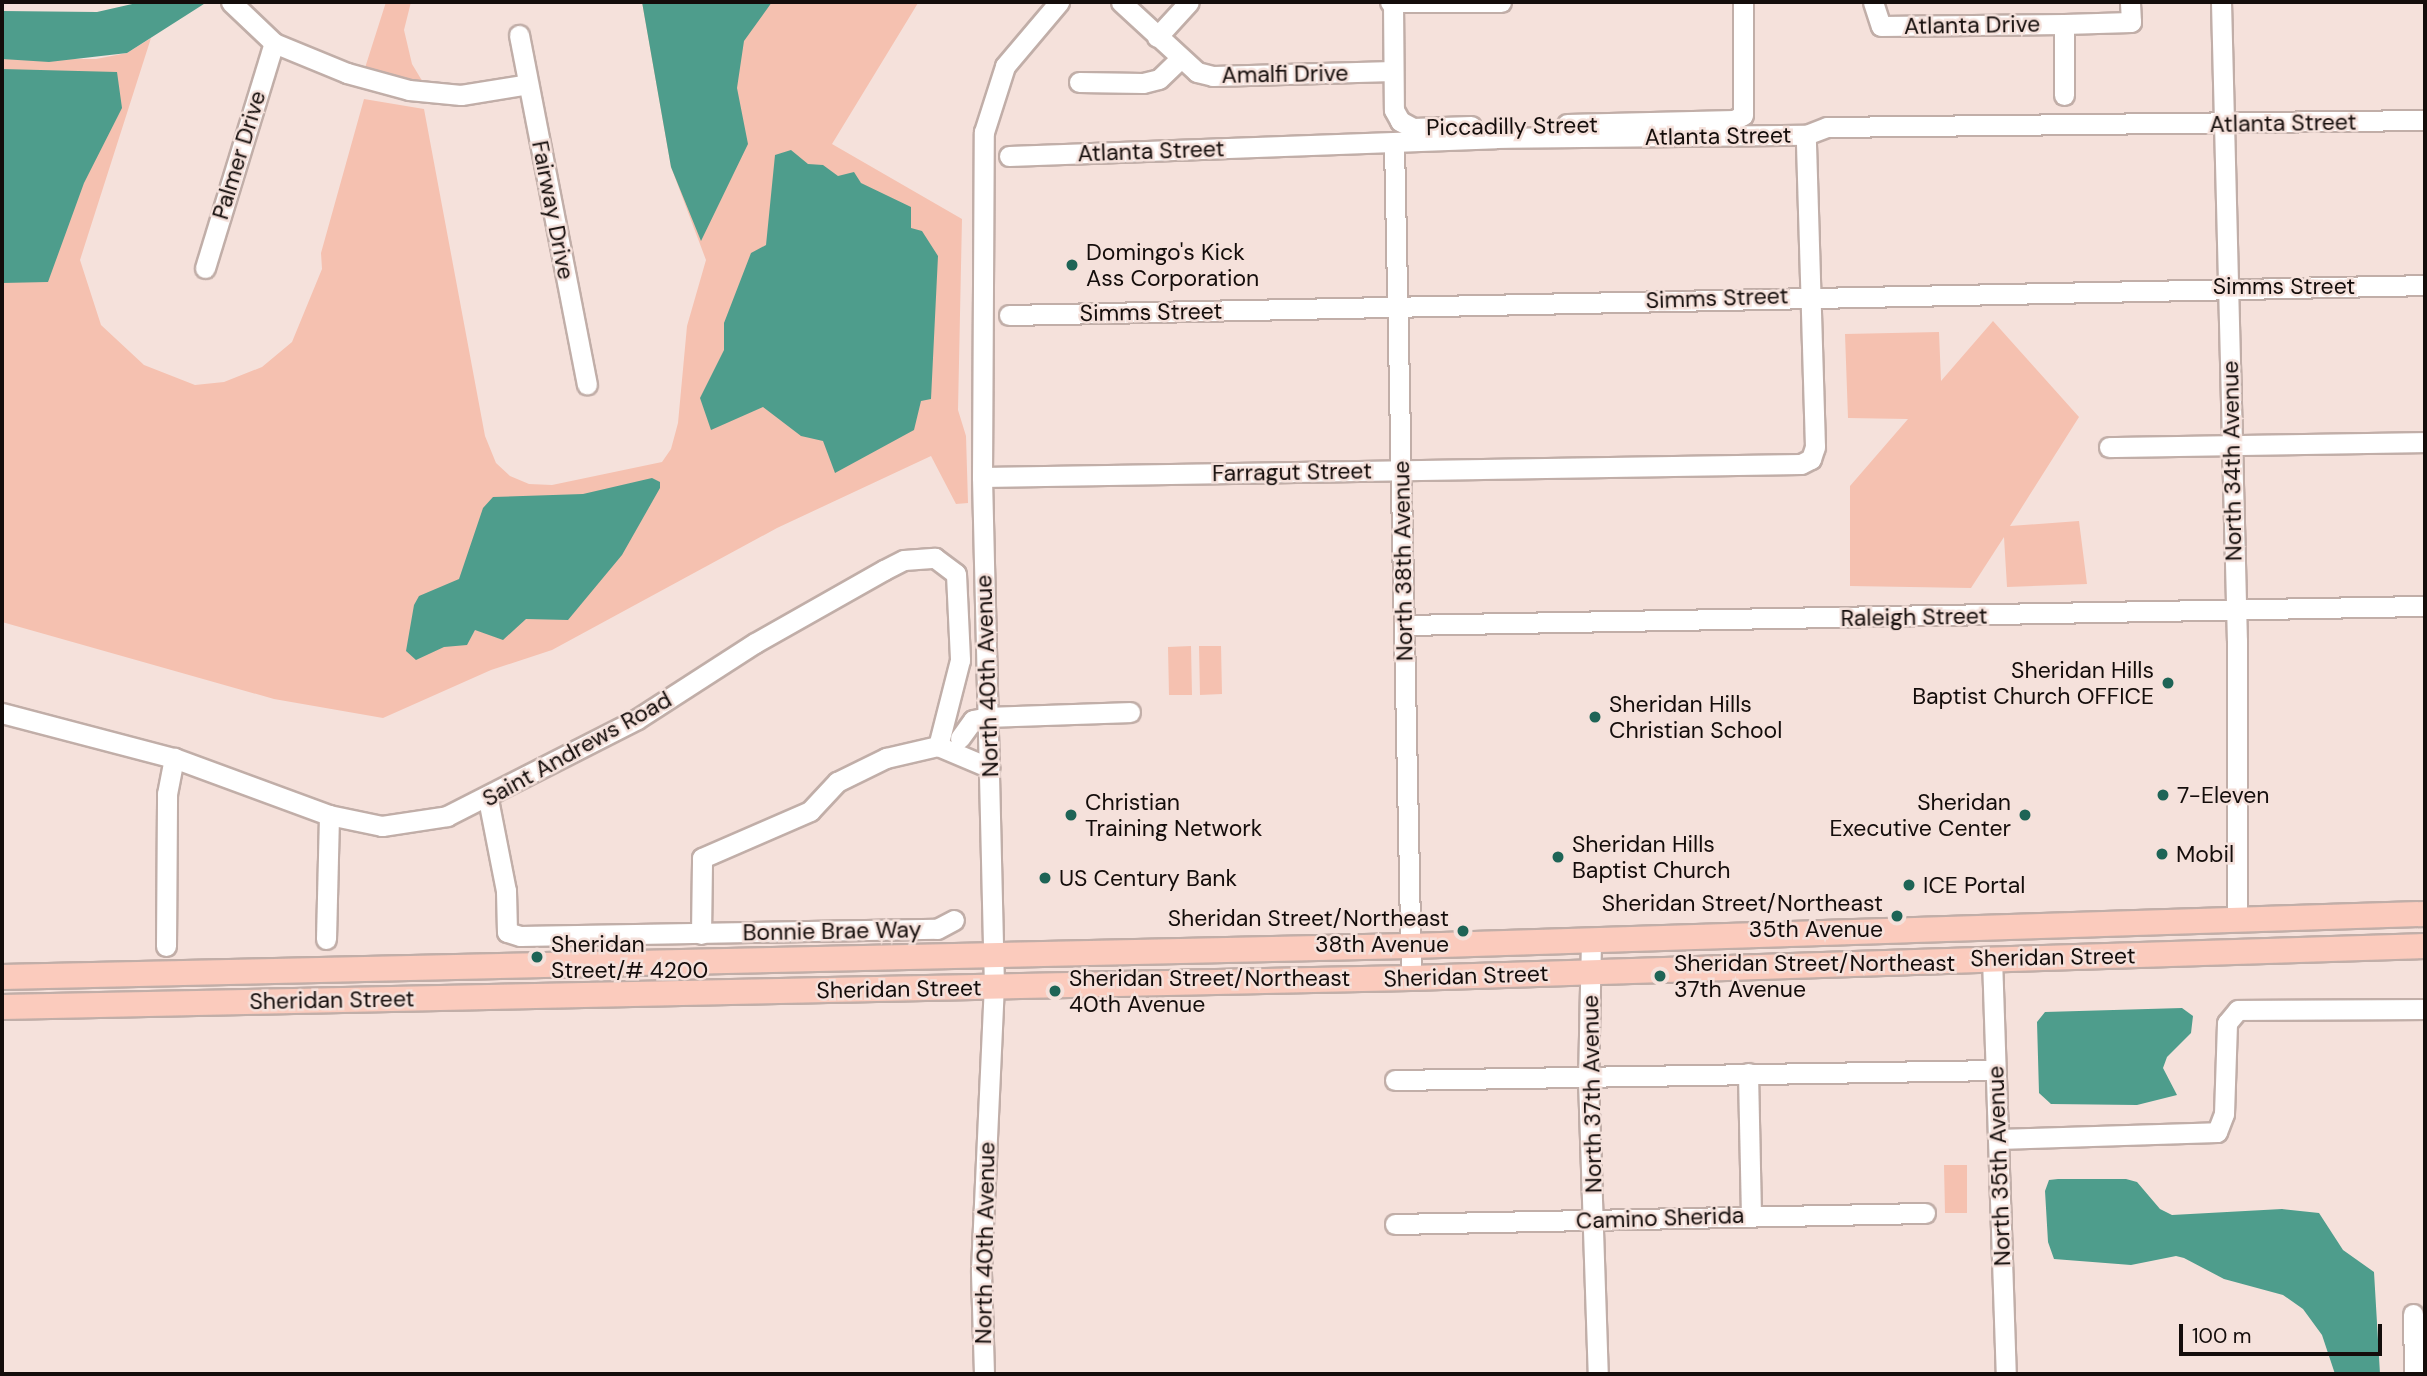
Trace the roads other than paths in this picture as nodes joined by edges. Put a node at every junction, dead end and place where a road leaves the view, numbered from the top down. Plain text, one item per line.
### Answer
1 (231, 2) edge
2 (1059, 2) edge
3 (1121, 2) edge
4 (1189, 2) edge
5 (1392, 2) edge
6 (1501, 2) edge
7 (1743, 2) edge
8 (1873, 2) edge
9 (2130, 2) edge
10 (2221, 2) edge
11 (1427, 3) edge
12 (2064, 24) junction
13 (519, 35) dead end
14 (1157, 37) junction
15 (274, 43) junction
16 (1180, 59) junction
17 (1393, 71) junction
18 (1079, 82) dead end
19 (528, 84) junction
20 (2064, 95) dead end
21 (2425, 120) edge
22 (2224, 125) junction
23 (1806, 135) junction
24 (1394, 143) junction
25 (1009, 156) dead end
26 (205, 268) dead end
27 (2425, 285) edge
28 (2228, 286) junction
29 (1813, 296) junction
30 (1397, 307) junction
31 (1009, 315) dead end
32 (587, 384) dead end
33 (2425, 442) edge
34 (2231, 445) junction
35 (2109, 447) dead end
36 (1401, 471) junction
37 (982, 477) junction
38 (2425, 606) edge
39 (2236, 609) junction
40 (1404, 625) junction
41 (1130, 712) dead end
42 (2, 713) edge
43 (988, 718) junction
44 (943, 724) junction
45 (960, 738) junction
46 (938, 746) junction
47 (174, 758) junction
48 (989, 762) junction
49 (488, 799) junction
50 (329, 815) junction
51 (2425, 914) edge
52 (954, 920) dead end
53 (2237, 920) junction
54 (1840, 933) junction
55 (701, 934) junction
56 (326, 939) dead end
57 (1591, 940) junction
58 (166, 946) dead end
59 (1410, 946) junction
60 (2425, 946) edge
61 (2206, 954) junction
62 (994, 956) junction
63 (1993, 958) junction
64 (762, 961) junction
65 (1840, 963) junction
66 (1591, 972) junction
67 (162, 973) junction
68 (131, 974) junction
69 (2, 976) edge
70 (1411, 978) junction
71 (994, 987) junction
72 (586, 995) junction
73 (132, 1004) junction
74 (90, 1005) junction
75 (2, 1007) edge
76 (2425, 1009) edge
77 (1995, 1070) junction
78 (1748, 1073) junction
79 (1588, 1079) junction
80 (1395, 1080) dead end
81 (1998, 1139) junction
82 (1925, 1213) dead end
83 (1751, 1216) junction
84 (1594, 1221) junction
85 (1395, 1224) dead end
86 (2413, 1314) dead end
87 (984, 1374) edge
88 (1598, 1374) edge
89 (2006, 1374) edge
90 (2414, 1374) edge

1 - 15 street
2 - 37 street, North 40th Avenue
3 - 14 street, Amalfi Drive
4 - 14 street
5 - 11 street
5 - 17 street, Piccadilly Street
6 - 11 street
7 - 17 street, Piccadilly Street
8 - 12 street, Atlanta Drive
9 - 12 street, Atlanta Drive
10 - 22 street, North 34th Avenue
12 - 20 street
13 - 19 street, Fairway Drive
14 - 16 street, Amalfi Drive
15 - 19 street
15 - 26 street, Palmer Drive
16 - 17 street, Amalfi Drive
16 - 18 street
19 - 32 street, Fairway Drive
21 - 22 street, Atlanta Street
22 - 23 street, Atlanta Street
22 - 28 street, North 34th Avenue
23 - 24 street, Atlanta Street
23 - 29 street
24 - 25 street, Atlanta Street
24 - 30 street, North 38th Avenue
27 - 28 street, Simms Street
28 - 29 street, Simms Street
28 - 34 street, North 34th Avenue
29 - 30 street, Simms Street
29 - 36 street, Farragut Street
30 - 31 street, Simms Street
30 - 36 street, North 38th Avenue
33 - 34 street
34 - 35 street
34 - 39 street, North 34th Avenue
36 - 37 street, Farragut Street
36 - 40 street, North 38th Avenue
37 - 43 street, North 40th Avenue
38 - 39 street, Raleigh Street
39 - 40 street, Raleigh Street
39 - 53 street, North 34th Avenue
40 - 59 street, North 38th Avenue
41 - 43 street
42 - 47 street, Saint Andrews Road
43 - 45 street
43 - 48 street, North 40th Avenue
44 - 45 street
44 - 46 street, Saint Andrews Road
44 - 49 street, Saint Andrews Road
45 - 48 street
46 - 48 street
46 - 55 street
47 - 50 street, Saint Andrews Road
47 - 58 street
48 - 62 street, North 40th Avenue
49 - 50 street, Saint Andrews Road
49 - 55 street, Bonnie Brae Way
50 - 56 street
51 - 53 main road, Sheridan Street
52 - 55 street, Bonnie Brae Way
53 - 54 main road, Sheridan Street
53 - 61 main road
54 - 57 main road, Sheridan Street
54 - 65 main road
57 - 59 main road, Sheridan Street
57 - 66 street, North 37th Avenue
59 - 62 main road, Sheridan Street
59 - 70 street, North 38th Avenue
60 - 61 main road, Sheridan Street
61 - 63 main road, Sheridan Street
62 - 64 main road, Sheridan Street
62 - 71 street, North 40th Avenue
63 - 65 main road, Sheridan Street
63 - 77 street, North 35th Avenue
64 - 67 main road, Sheridan Street
64 - 72 main road
65 - 66 main road, Sheridan Street
66 - 70 main road, Sheridan Street
66 - 79 street, North 37th Avenue
67 - 68 main road, Sheridan Street
67 - 73 main road
68 - 69 main road, Sheridan Street
68 - 74 main road
70 - 71 main road, Sheridan Street
71 - 72 main road, Sheridan Street
71 - 87 street, North 40th Avenue
72 - 73 main road, Sheridan Street
73 - 74 main road, Sheridan Street
74 - 75 main road, Sheridan Street
76 - 81 street
77 - 78 street
77 - 81 street, North 35th Avenue
78 - 79 street
78 - 83 street
79 - 80 street
79 - 84 street, North 37th Avenue
81 - 89 street, North 35th Avenue
82 - 83 street, Camino Sherida
83 - 84 street, Camino Sherida
84 - 85 street, Camino Sherida
84 - 88 street, North 37th Avenue
86 - 90 street

